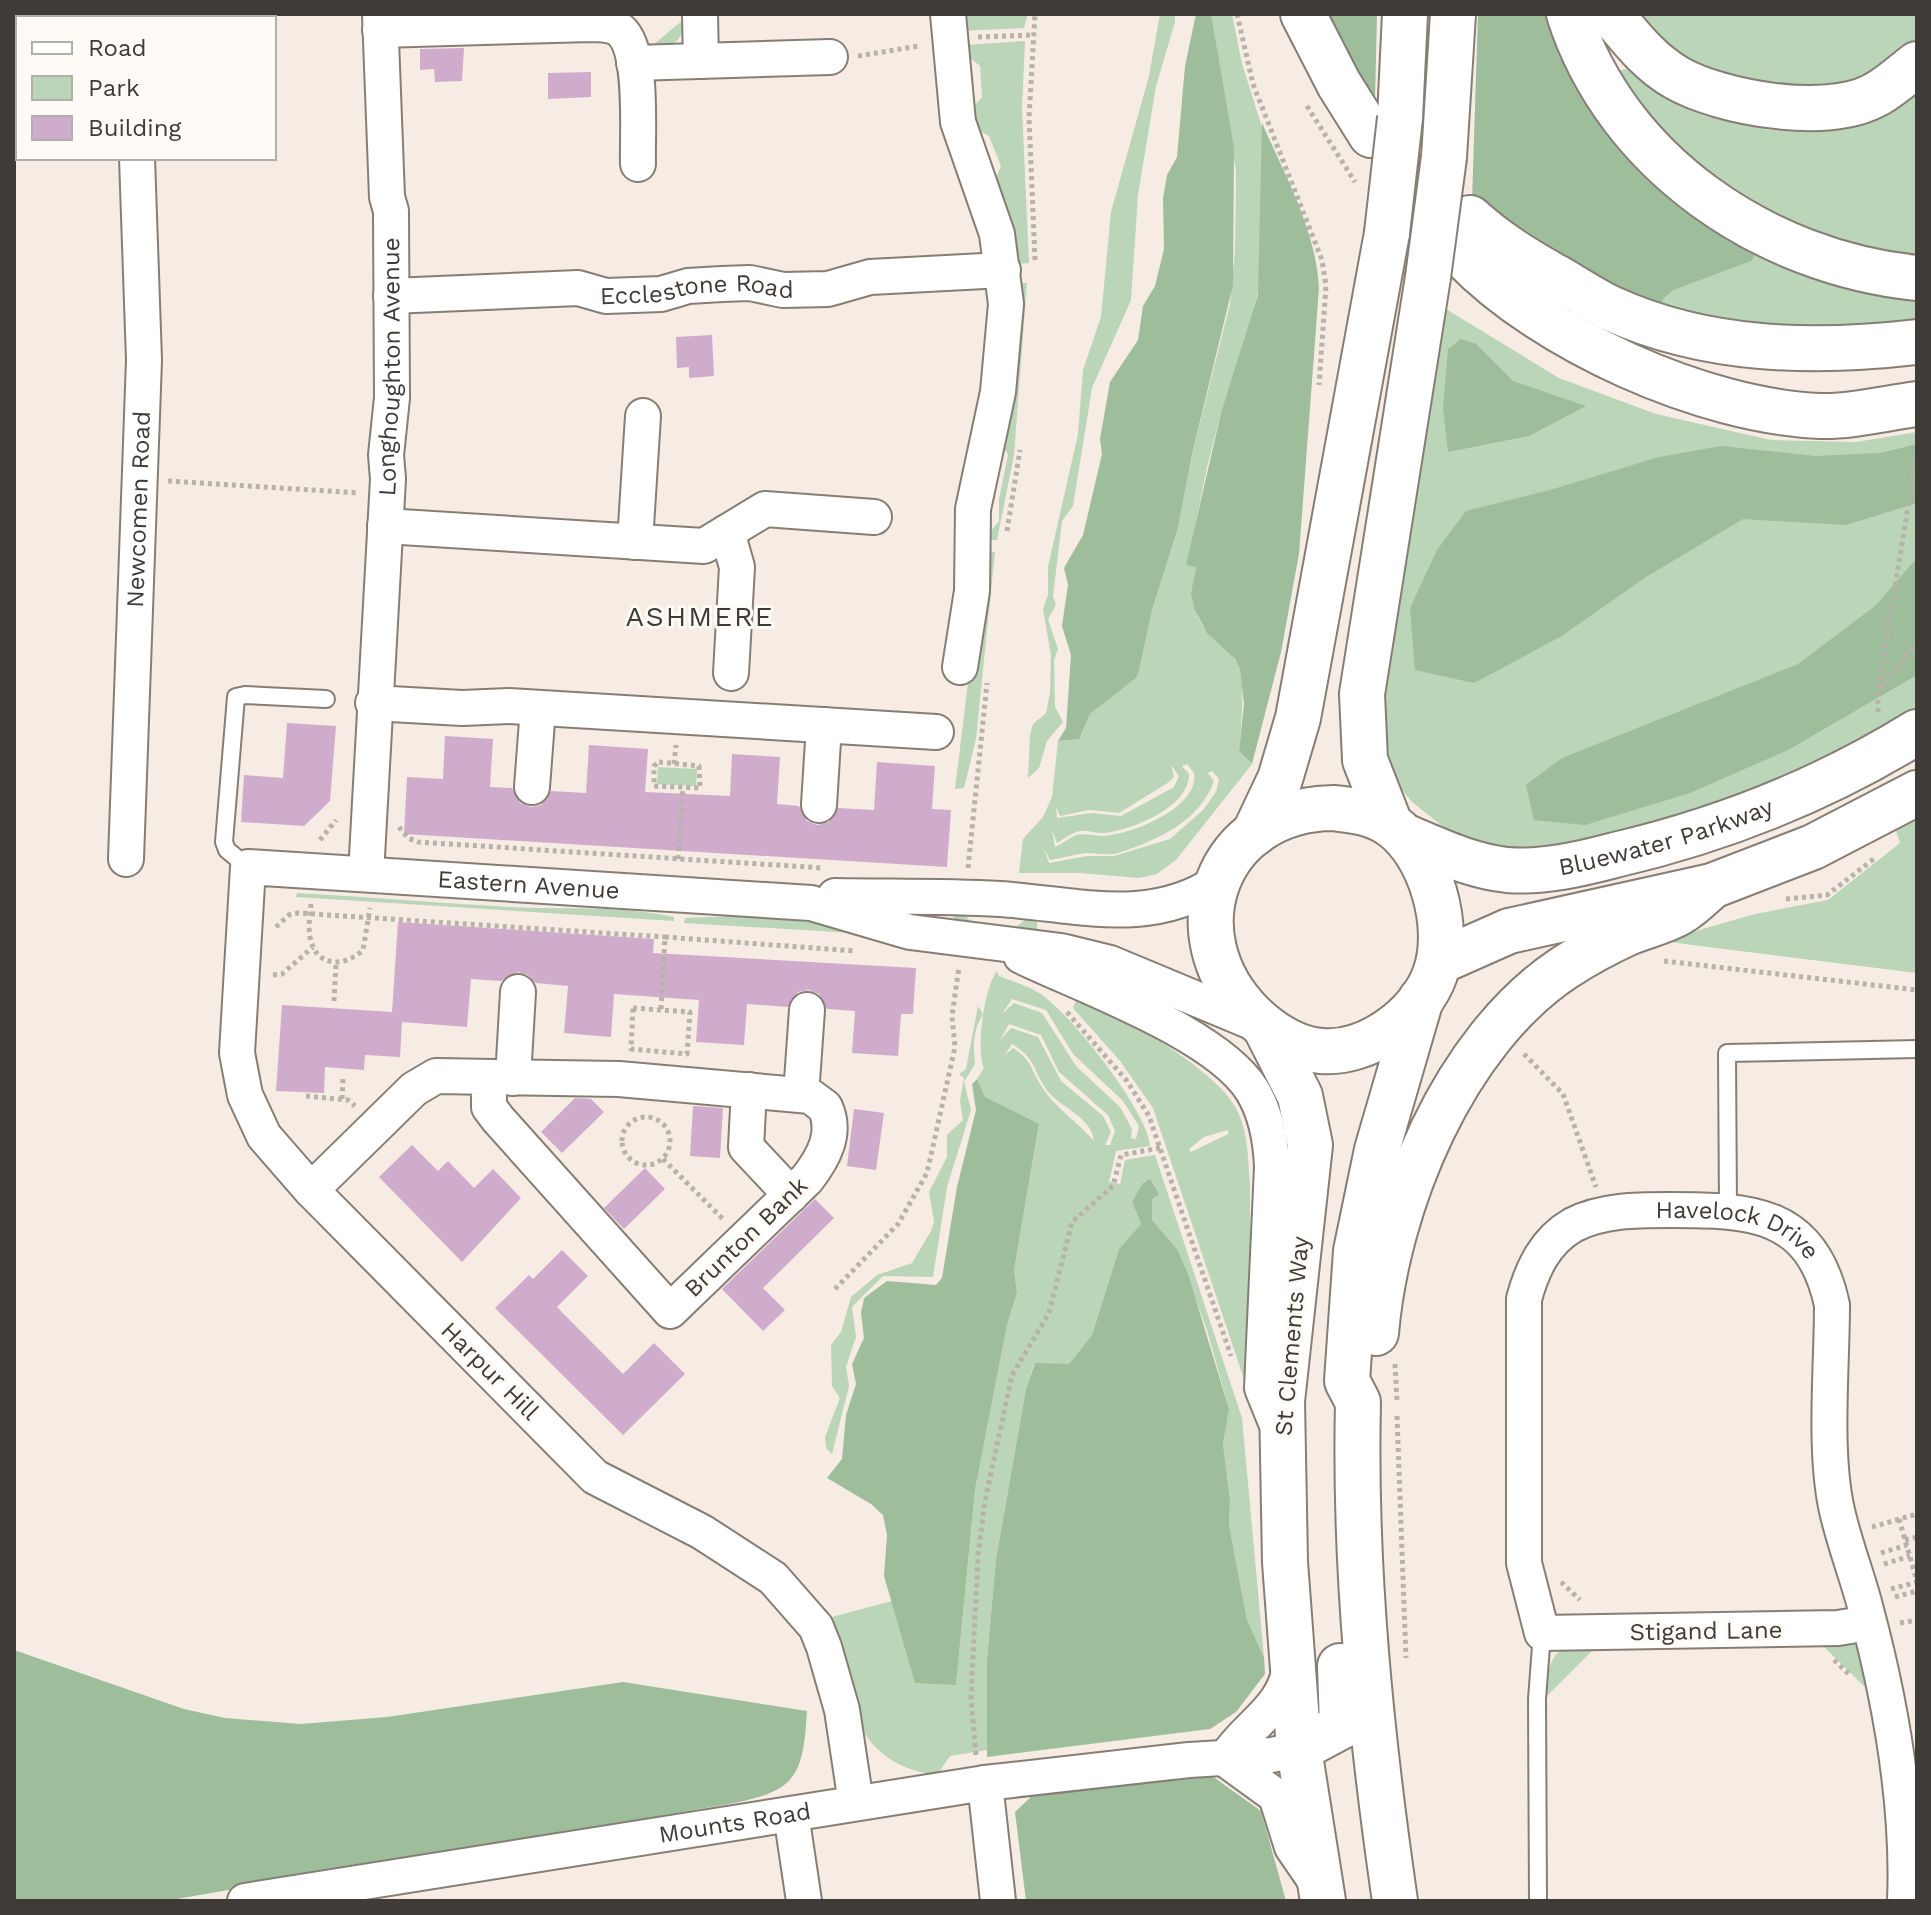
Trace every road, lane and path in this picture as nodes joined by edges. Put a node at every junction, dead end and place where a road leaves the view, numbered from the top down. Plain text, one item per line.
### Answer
1 (700, 14) edge
2 (1237, 14) edge
3 (1303, 14) edge
4 (1405, 14) edge
5 (1453, 14) edge
6 (1569, 14) edge
7 (1611, 14) edge
8 (380, 22) edge
9 (949, 32) edge
10 (1033, 35) dead end
11 (830, 57) joint
12 (701, 61) junction
13 (634, 63) junction
14 (1917, 64) edge
15 (1381, 123) junction
16 (137, 160) edge
17 (638, 164) dead end
18 (1454, 250) junction
19 (1003, 270) junction
20 (1917, 278) edge
21 (391, 296) junction
22 (1917, 342) edge
23 (1318, 399) dead end
24 (1917, 404) edge
25 (643, 416) dead end
26 (1917, 450) edge
27 (139, 479) junction
28 (386, 510) junction
29 (874, 517) dead end
30 (727, 532) junction
31 (635, 542) junction
32 (1917, 642) edge
33 (960, 667) dead end
34 (731, 673) dead end
35 (326, 699) dead end
36 (373, 703) junction
37 (538, 708) junction
38 (824, 725) junction
39 (936, 732) dead end
40 (1917, 732) edge
41 (532, 787) dead end
42 (683, 788) junction
43 (1917, 793) edge
44 (819, 805) dead end
45 (339, 811) dead end
46 (396, 820) dead end
47 (1397, 830) junction
48 (1254, 834) junction
49 (315, 841) dead end
50 (126, 859) dead end
51 (678, 860) junction
52 (248, 867) junction
53 (827, 868) dead end
54 (366, 874) junction
55 (1219, 881) junction
56 (1712, 886) junction
57 (811, 903) junction
58 (311, 904) dead end
59 (370, 908) dead end
60 (310, 914) junction
61 (277, 917) dead end
62 (369, 918) junction
63 (265, 931) junction
64 (665, 937) junction
65 (995, 943) junction
66 (313, 947) junction
67 (864, 951) dead end
68 (1652, 959) dead end
69 (960, 962) dead end
70 (274, 963) dead end
71 (336, 963) junction
72 (273, 975) junction
73 (1430, 980) junction
74 (272, 990) dead end
75 (1917, 990) edge
76 (518, 992) dead end
77 (334, 1001) dead end
78 (1068, 1002) dead end
79 (661, 1009) junction
80 (807, 1010) dead end
81 (1266, 1029) junction
82 (1514, 1045) dead end
83 (1917, 1049) edge
84 (343, 1078) dead end
85 (501, 1078) junction
86 (749, 1090) junction
87 (801, 1095) junction
88 (306, 1096) dead end
89 (342, 1099) junction
90 (376, 1126) junction
91 (1157, 1149) junction
92 (663, 1159) junction
93 (311, 1190) junction
94 (791, 1195) junction
95 (1728, 1210) junction
96 (1603, 1214) junction
97 (743, 1240) junction
98 (835, 1289) dead end
99 (1234, 1368) dead end
100 (1358, 1402) junction
101 (1283, 1436) junction
102 (1917, 1514) edge
103 (1899, 1519) junction
104 (1871, 1527) dead end
105 (1917, 1537) edge
106 (1906, 1543) junction
107 (1879, 1553) dead end
108 (1910, 1556) junction
109 (1883, 1564) dead end
110 (1361, 1565) junction
111 (1913, 1566) edge
112 (1553, 1574) dead end
113 (1917, 1581) edge
114 (1890, 1589) dead end
115 (1917, 1591) edge
116 (1892, 1597) dead end
117 (1585, 1605) dead end
118 (1917, 1620) edge
119 (1885, 1623) junction
120 (1542, 1633) junction
121 (1292, 1654) junction
122 (1831, 1656) dead end
123 (1859, 1685) dead end
124 (1299, 1749) junction
125 (1225, 1759) junction
126 (982, 1783) junction
127 (856, 1803) junction
128 (791, 1814) junction
129 (1320, 1894) edge
130 (245, 1901) edge
131 (804, 1901) edge
132 (998, 1901) edge
133 (1395, 1901) edge
134 (1538, 1901) edge
135 (1905, 1901) edge

1 - 12 street
2 - 23 path
3 - 15 main road
4 - 15 main road
5 - 18 main road, bridge
6 - 20 main road
7 - 14 main road
8 - 13 street
8 - 21 street, Longhoughton Avenue
9 - 10 path
9 - 11 path
9 - 19 street
11 - 12 street
12 - 13 street
13 - 17 street
15 - 48 main road, bridge
16 - 27 street, Newcomen Road
18 - 22 main road
18 - 24 main road
18 - 47 main road
19 - 21 street, Ecclestone Road
19 - 33 street
21 - 28 street, Longhoughton Avenue
25 - 31 street
26 - 32 path
27 - 28 path
27 - 50 street, Newcomen Road
28 - 31 street
28 - 36 street, Longhoughton Avenue
29 - 30 street
30 - 31 street
30 - 34 street
35 - 52 lane
36 - 37 street
36 - 54 street, Longhoughton Avenue
37 - 38 street
37 - 41 street
38 - 39 street
38 - 44 street
40 - 47 main road, Bluewater Parkway
42 - 42 path
42 - 51 path
43 - 56 main road
45 - 49 path
46 - 51 path
47 - 48 main road
47 - 73 main road
48 - 55 main road
51 - 53 path
52 - 54 street, Eastern Avenue
52 - 63 street, Harpur Hill
54 - 57 street, Eastern Avenue
55 - 57 street, Eastern Avenue
55 - 81 main road
56 - 73 main road
56 - 100 main road
57 - 65 street, Eastern Avenue
58 - 60 path
59 - 62 path
60 - 62 path
60 - 63 path
60 - 66 path
61 - 63 path
62 - 64 path
62 - 71 path
63 - 93 street, Harpur Hill
64 - 67 path
64 - 79 path
65 - 81 street, Eastern Avenue
65 - 101 street
66 - 71 path
66 - 72 path
68 - 75 path
69 - 98 path
70 - 72 path
71 - 77 path
72 - 74 path
73 - 81 main road
73 - 100 main road
76 - 85 street
78 - 91 path
79 - 79 path
80 - 87 street
81 - 101 main road, St Clements Way
82 - 96 path
83 - 95 lane
84 - 89 path
85 - 86 street
85 - 90 street
85 - 97 street, Brunton Bank
86 - 87 street
86 - 94 street
87 - 94 street, Brunton Bank
88 - 89 path
89 - 90 path
90 - 93 street
91 - 99 path
91 - 126 path
92 - 92 path
92 - 97 path
93 - 127 street, Harpur Hill
94 - 97 street, Brunton Bank
95 - 96 street, Havelock Drive
95 - 119 street, Havelock Drive
96 - 120 street, Havelock Drive
100 - 110 main road
101 - 121 main road, St Clements Way
102 - 103 path
103 - 104 path
103 - 106 path
105 - 106 path
106 - 107 path
106 - 108 path
108 - 109 path
108 - 111 path
110 - 124 main road
110 - 133 main road
111 - 113 path
112 - 117 path
113 - 114 path
115 - 116 path
118 - 119 path
119 - 120 street, Stigand Lane
119 - 135 street, Havelock Drive
120 - 134 lane
121 - 124 main road, St Clements Way
121 - 125 street
122 - 123 path
124 - 125 street, Mounts Road
124 - 129 main road, St Clements Way
125 - 126 street, Mounts Road
125 - 129 street
126 - 127 street, Mounts Road
126 - 132 street
127 - 128 street, Mounts Road
128 - 130 street, Mounts Road
128 - 131 street

